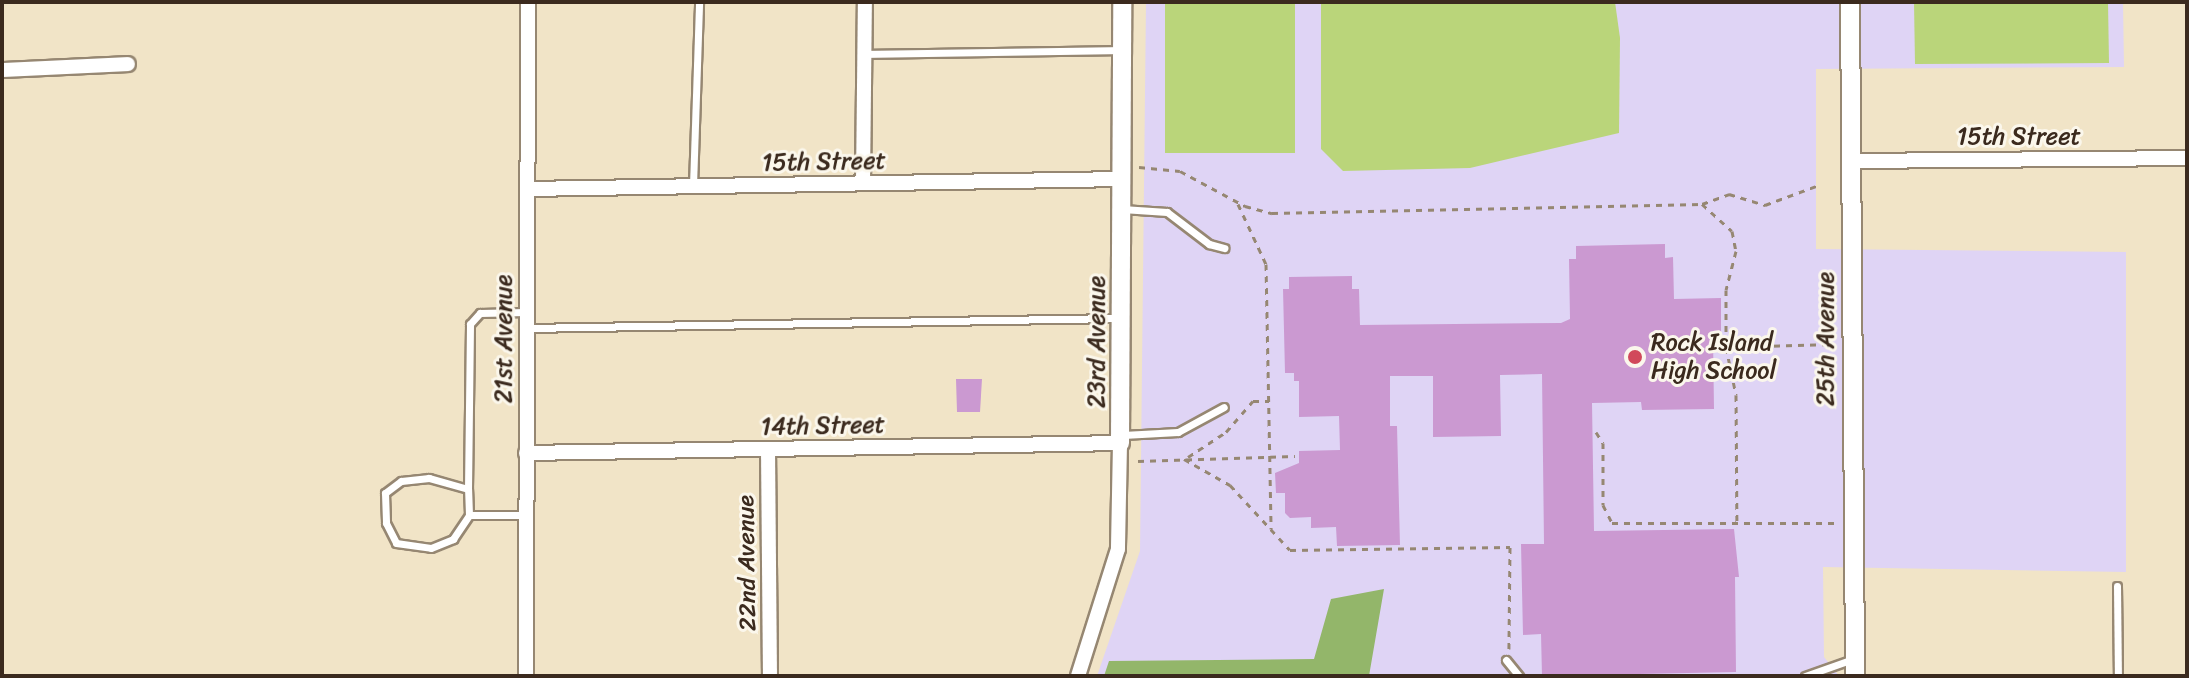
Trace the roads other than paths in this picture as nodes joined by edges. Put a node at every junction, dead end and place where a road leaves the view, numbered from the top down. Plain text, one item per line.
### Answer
1 (528, 2) edge
2 (699, 2) edge
3 (865, 2) edge
4 (1122, 2) edge
5 (1850, 2) edge
6 (1122, 50) junction
7 (864, 54) junction
8 (128, 64) dead end
9 (2, 70) edge
10 (2187, 158) edge
11 (1851, 161) junction
12 (1122, 179) junction
13 (863, 183) junction
14 (693, 186) junction
15 (527, 189) junction
16 (1121, 209) junction
17 (1224, 248) dead end
18 (526, 312) junction
19 (1121, 318) junction
20 (526, 328) junction
21 (1224, 407) dead end
22 (1120, 439) junction
23 (768, 449) junction
24 (526, 453) junction
25 (468, 489) junction
26 (469, 515) junction
27 (526, 515) junction
28 (2117, 586) dead end
29 (1506, 660) road end
30 (1854, 667) edge
31 (526, 676) edge
32 (770, 676) edge
33 (1078, 676) edge
34 (1519, 676) edge
35 (1805, 676) edge
36 (2118, 676) edge

1 - 15 street, 21st Avenue
2 - 14 lane
3 - 7 street
4 - 6 street, 23rd Avenue
5 - 11 street, 25th Avenue
6 - 7 lane
6 - 12 street, 23rd Avenue
7 - 13 street
8 - 9 street
10 - 11 street, 15th Street
11 - 30 street, 25th Avenue
12 - 13 street, 15th Street
12 - 16 street, 23rd Avenue
13 - 14 street, 15th Street
14 - 15 street, 15th Street
15 - 18 street, 21st Avenue
16 - 17 lane
16 - 19 street, 23rd Avenue
18 - 20 street, 21st Avenue
18 - 25 lane
19 - 20 lane
19 - 22 street, 23rd Avenue
20 - 24 street, 21st Avenue
21 - 22 lane
22 - 23 street, 14th Street
22 - 33 street, 23rd Avenue
23 - 24 street, 14th Street
23 - 32 street, 22nd Avenue
24 - 27 street, 21st Avenue
25 - 26 lane
25 - 26 lane
26 - 27 lane
27 - 31 street, 21st Avenue
28 - 36 lane
29 - 34 lane
30 - 35 lane

